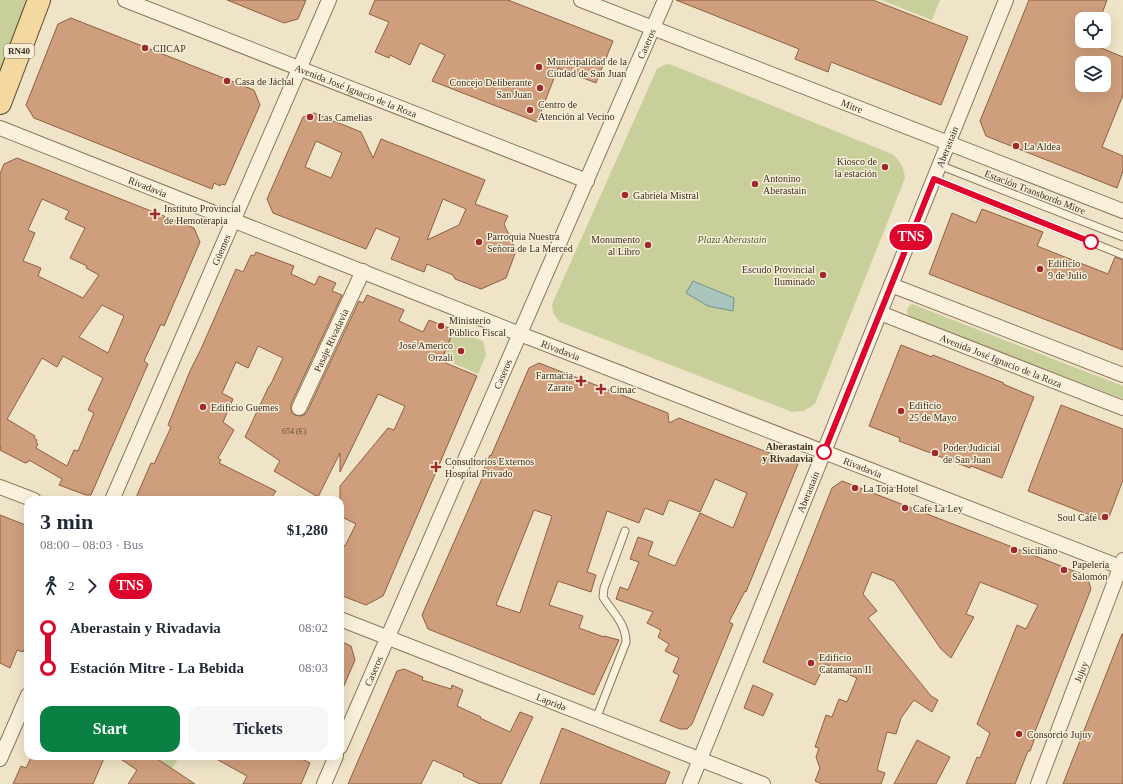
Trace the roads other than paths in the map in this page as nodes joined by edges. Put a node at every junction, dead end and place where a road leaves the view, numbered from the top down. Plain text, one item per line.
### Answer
1 (39, 0) edge
2 (125, 0) edge
3 (329, 0) edge
4 (581, 0) edge
5 (666, 0) edge
6 (1006, 0) edge
7 (653, 28) junction
8 (299, 68) junction
9 (0, 103) edge
10 (0, 128) edge
11 (948, 143) junction
12 (940, 165) junction
13 (934, 179) junction
14 (587, 181) junction
15 (1123, 212) edge
16 (233, 220) junction
17 (1123, 238) edge
18 (1123, 254) edge
19 (363, 271) junction
20 (892, 285) junction
21 (880, 313) junction
22 (520, 334) junction
23 (1123, 375) edge
24 (299, 408) dead end
25 (1123, 408) edge
26 (824, 452) junction
27 (0, 487) edge
28 (24, 496) edge
29 (114, 496) edge
30 (625, 531) dead end
31 (1122, 565) edge
32 (344, 621) edge
33 (388, 638) junction
34 (24, 704) edge
35 (596, 719) junction
36 (344, 738) edge
37 (0, 759) edge
38 (334, 760) edge
39 (700, 760) junction
40 (324, 784) edge
41 (690, 784) edge
42 (763, 784) edge
43 (1038, 784) edge

1 - 9 main road, RN40
2 - 8 street, Avenida José Ignacio de la Roza
3 - 8 street, Güemes
4 - 7 street, Mitre
5 - 7 street, Caseros
6 - 11 street, Aberastain
7 - 11 street, Mitre
7 - 14 street, Caseros
8 - 14 street, Avenida José Ignacio de la Roza
8 - 16 street, Güemes
10 - 16 street, Rivadavia
11 - 12 street, Aberastain
11 - 15 street, Mitre
12 - 13 street, Aberastain
12 - 17 lane, Estación Transbordo Mitre
13 - 18 lane
13 - 20 street, Aberastain
14 - 22 street, Caseros
16 - 19 street, Rivadavia
16 - 29 street, Güemes
19 - 22 street, Rivadavia
19 - 24 street, Pasaje Rivadavia
20 - 21 street, Aberastain
20 - 23 street
21 - 25 street, Avenida José Ignacio de la Roza
21 - 26 street, Aberastain
22 - 26 street, Rivadavia
22 - 33 street, Caseros
26 - 31 street, Rivadavia
26 - 39 street, Aberastain
27 - 28 street
30 - 35 lane
31 - 43 street, Jujuy
32 - 33 street, Laprida
33 - 35 street, Laprida
33 - 36 street, Caseros
34 - 37 street
35 - 39 street, Laprida
38 - 40 street
39 - 41 street, Aberastain
39 - 42 street, Laprida

